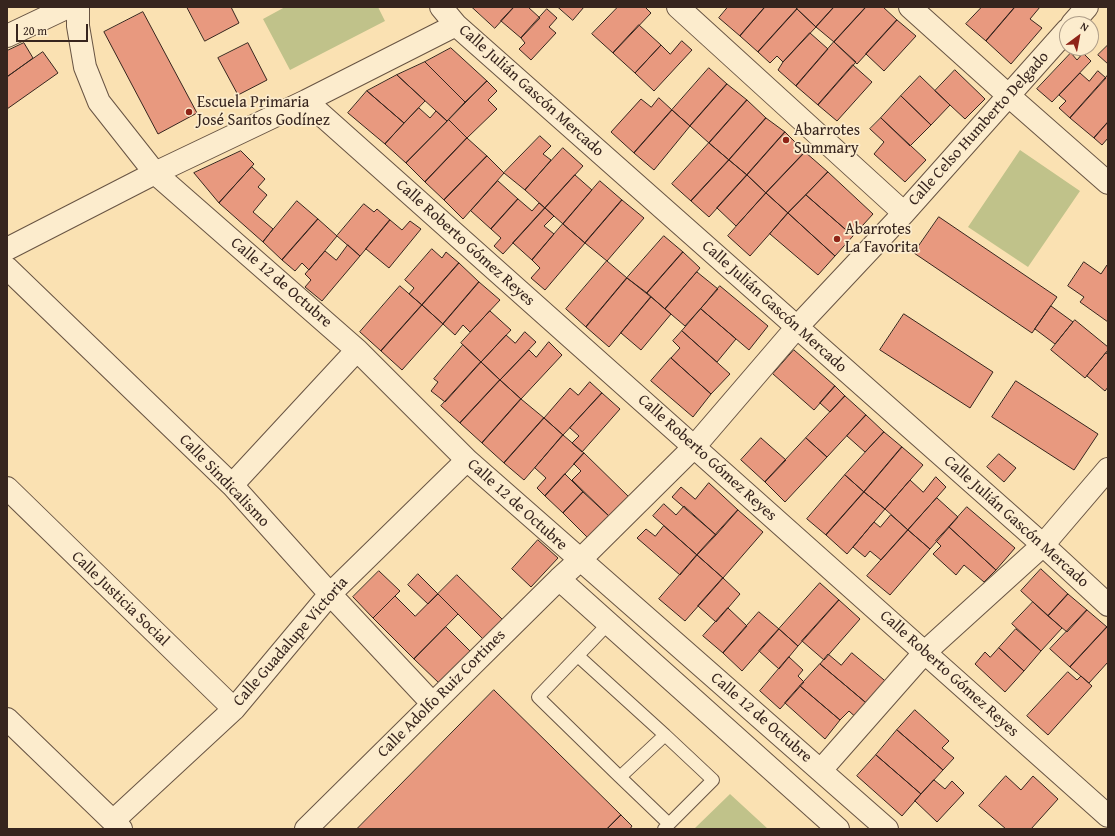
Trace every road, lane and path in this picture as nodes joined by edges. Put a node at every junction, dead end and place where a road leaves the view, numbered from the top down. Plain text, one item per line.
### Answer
1 (68, 7) edge
2 (78, 7) edge
3 (441, 7) edge
4 (678, 7) edge
5 (910, 7) edge
6 (1087, 7) edge
7 (1079, 16) edge
8 (456, 25) junction
9 (7, 36) edge
10 (1059, 39) edge
11 (1009, 96) junction
12 (306, 101) junction
13 (155, 173) junction
14 (1108, 183) edge
15 (904, 213) junction
16 (7, 249) edge
17 (7, 268) edge
18 (797, 327) junction
19 (357, 350) junction
20 (694, 447) junction
21 (467, 460) junction
22 (1108, 469) edge
23 (232, 485) junction
24 (7, 488) edge
25 (1043, 545) junction
26 (580, 560) junction
27 (559, 579) junction
28 (330, 594) junction
29 (1108, 605) edge
30 (608, 624) junction
31 (925, 652) junction
32 (578, 656) junction
33 (432, 703) junction
34 (234, 709) junction
35 (7, 719) edge
36 (665, 735) junction
37 (821, 770) junction
38 (620, 777) junction
39 (1108, 816) edge
40 (117, 825) edge
41 (667, 827) edge
42 (306, 829) edge
43 (838, 829) edge
44 (888, 829) edge

1 - 9 street
2 - 13 street, Calle 12 de Octubre
3 - 8 street, Calle Julián Gascón Mercado
4 - 15 street
5 - 11 street
6 - 7 street
8 - 12 street
8 - 18 street, Calle Julián Gascón Mercado
10 - 11 street, Calle Celso Humberto Delgado
11 - 14 street
11 - 15 street, Calle Celso Humberto Delgado
12 - 13 street
12 - 20 street, Calle Roberto Gómez Reyes
13 - 16 street
13 - 19 street, Calle 12 de Octubre
15 - 18 street, Calle Celso Humberto Delgado
17 - 23 street, Calle Sindicalismo
18 - 20 street, Calle Celso Humberto Delgado
18 - 25 street, Calle Julián Gascón Mercado
19 - 21 street, Calle 12 de Octubre
19 - 23 street
20 - 26 street, Calle Celso Humberto Delgado
20 - 31 street, Calle Roberto Gómez Reyes
21 - 26 street, Calle 12 de Octubre
21 - 28 street, Calle Guadalupe Victoria
22 - 25 street
23 - 28 street, Calle Sindicalismo
24 - 34 street, Calle Justicia Social
25 - 29 street, Calle Julián Gascón Mercado
25 - 31 street
26 - 27 street, Calle Adolfo Ruiz Cortines
26 - 37 street, Calle 12 de Octubre
27 - 30 street, Calle 12 de Octubre
27 - 33 street, Calle Adolfo Ruiz Cortines
28 - 33 street, Calle Sindicalismo
28 - 34 street, Calle Guadalupe Victoria
30 - 32 lane
30 - 43 street, Calle 12 de Octubre
31 - 37 street
31 - 39 street, Calle Roberto Gómez Reyes
32 - 36 lane
32 - 38 lane
33 - 42 street, Calle Adolfo Ruiz Cortines
34 - 40 street, Calle Guadalupe Victoria
35 - 40 street
36 - 38 lane
36 - 41 lane
37 - 44 street, Calle 12 de Octubre
38 - 41 lane

